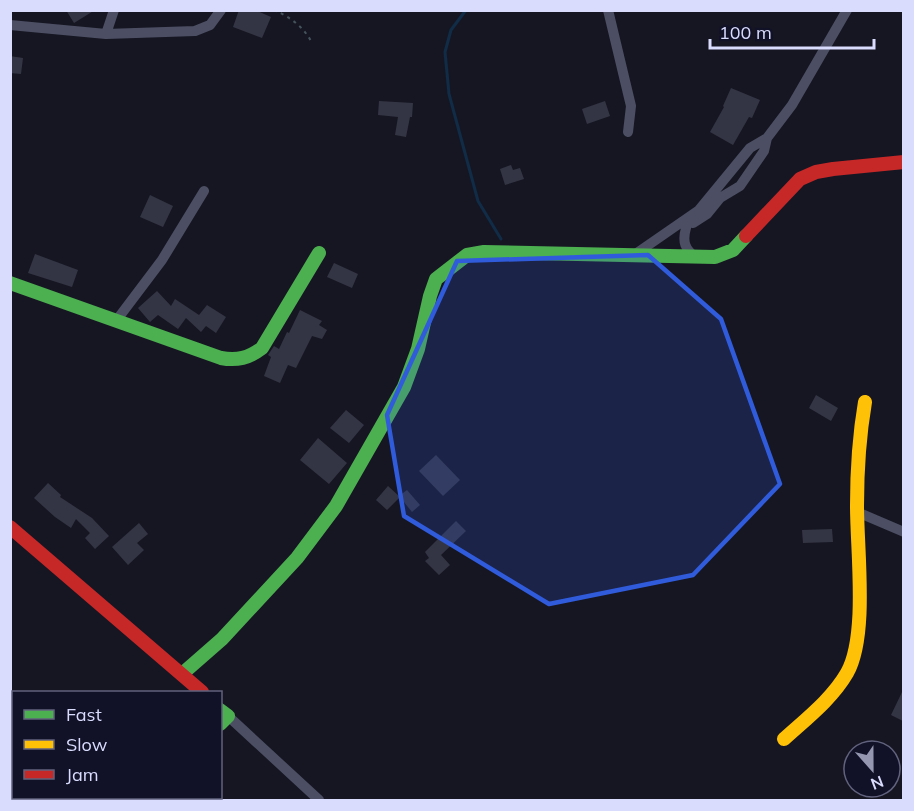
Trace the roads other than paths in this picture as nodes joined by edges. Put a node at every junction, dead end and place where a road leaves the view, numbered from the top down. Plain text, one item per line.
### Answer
1 (114, 10) edge
2 (221, 10) edge
3 (608, 10) edge
4 (842, 13) edge
5 (10, 25) edge
6 (106, 34) junction
7 (628, 132) dead end
8 (767, 138) junction
9 (903, 162) edge
10 (204, 191) dead end
11 (686, 228) junction
12 (319, 253) dead end
13 (631, 257) junction
14 (653, 257) junction
15 (696, 258) junction
16 (10, 283) edge
17 (116, 321) junction
18 (865, 402) dead end
19 (857, 513) junction
20 (12, 531) edge
21 (903, 532) edge
22 (182, 674) junction
23 (200, 691) edge
24 (223, 717) edge
25 (784, 739) dead end
26 (319, 801) edge

1 - 6 street
2 - 6 street
3 - 7 street
4 - 8 street
5 - 6 street
8 - 11 street
8 - 13 street
9 - 15 street
10 - 17 street
11 - 14 street
11 - 15 street
12 - 17 street
13 - 14 street
13 - 22 street
14 - 15 street
16 - 17 street
18 - 19 street
19 - 21 street
19 - 25 street
20 - 22 street
22 - 23 street
24 - 26 street

